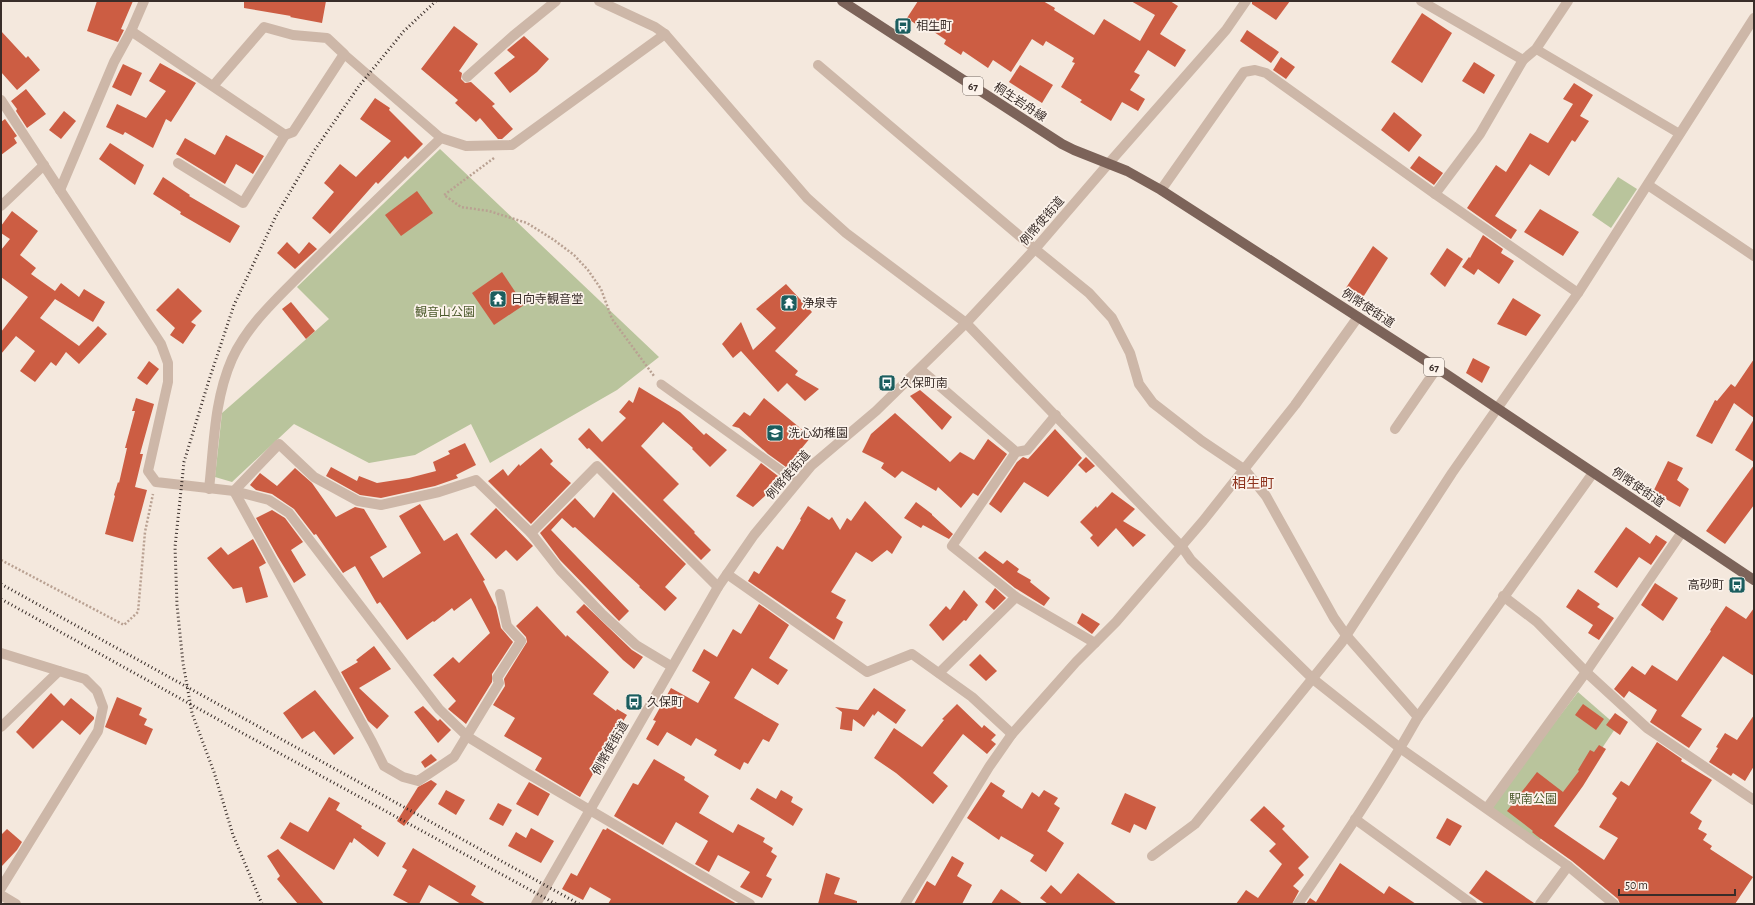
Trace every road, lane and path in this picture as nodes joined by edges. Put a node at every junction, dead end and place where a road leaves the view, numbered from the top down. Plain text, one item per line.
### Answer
1 (144, 1) edge
2 (556, 1) edge
3 (599, 1) edge
4 (842, 1) edge
5 (1246, 1) edge
6 (1421, 1) edge
7 (1568, 1) edge
8 (1754, 18) edge
9 (131, 31) junction
10 (665, 34) junction
11 (1536, 49) junction
12 (344, 54) junction
13 (1523, 60) junction
14 (818, 65) dead end
15 (467, 77) dead end
16 (213, 86) junction
17 (1, 100) edge
18 (1680, 134) junction
19 (285, 135) junction
20 (442, 138) junction
21 (512, 145) junction
22 (178, 163) dead end
23 (1108, 163) junction
24 (44, 164) junction
25 (1648, 185) junction
26 (60, 190) junction
27 (1161, 190) junction
28 (1435, 194) junction
29 (1, 206) edge
30 (1035, 249) junction
31 (1754, 256) edge
32 (1578, 293) junction
33 (1358, 317) junction
34 (966, 323) junction
35 (1437, 368) junction
36 (920, 370) junction
37 (661, 384) joint
38 (1497, 409) junction
39 (1056, 415) junction
40 (1395, 429) dead end
41 (1016, 452) junction
42 (1245, 470) junction
43 (1593, 472) junction
44 (156, 482) junction
45 (797, 482) junction
46 (209, 489) junction
47 (234, 491) junction
48 (1682, 532) junction
49 (531, 533) junction
50 (1182, 546) junction
51 (1, 560) edge
52 (727, 574) junction
53 (1754, 580) edge
54 (718, 587) junction
55 (500, 594) dead end
56 (1503, 596) junction
57 (1016, 597) junction
58 (1346, 635) junction
59 (1095, 643) junction
60 (1, 654) edge
61 (671, 666) junction
62 (59, 671) junction
63 (1586, 672) junction
64 (939, 673) junction
65 (1313, 679) junction
66 (1418, 717) junction
67 (1, 726) edge
68 (1012, 734) junction
69 (468, 737) junction
70 (1400, 748) junction
71 (1754, 800) edge
72 (1487, 808) junction
73 (590, 809) junction
74 (1355, 820) junction
75 (1152, 856) dead end
76 (1568, 866) junction
77 (1, 888) edge
78 (1, 895) edge
79 (16, 904) edge
80 (536, 904) edge
81 (750, 904) edge
82 (905, 904) edge
83 (1298, 904) edge
84 (1472, 904) edge
85 (1540, 904) edge
86 (1614, 904) edge

1 - 9 street
2 - 15 street
3 - 10 street
4 - 23 main road, 桐生岩舟線 / 67
5 - 23 street
6 - 13 street
7 - 11 street
8 - 18 street
9 - 16 street
9 - 26 street
10 - 21 street
10 - 34 street
11 - 13 street
11 - 18 lane
12 - 16 street
12 - 19 street
12 - 20 lane
13 - 28 street
14 - 30 street
16 - 19 street
17 - 24 street
18 - 25 street
19 - 22 street
20 - 21 street
20 - 46 street
21 - 37 path
23 - 27 main road, 例幣使街道 / 67
23 - 30 street, 例幣使街道
24 - 26 street
24 - 29 street
25 - 31 street
25 - 32 street
26 - 44 street
27 - 28 street
27 - 33 main road, 例幣使街道 / 67
28 - 32 street
30 - 34 street, 例幣使街道
30 - 42 street
32 - 38 street
33 - 35 main road, 例幣使街道 / 67
33 - 42 street
34 - 36 street, 例幣使街道
34 - 39 street
35 - 38 main road, 例幣使街道 / 67
35 - 40 street
36 - 41 street
36 - 45 street, 例幣使街道
37 - 45 lane
38 - 43 main road, 例幣使街道 / 67
38 - 58 street
39 - 41 street
39 - 50 street
41 - 57 street
42 - 50 street
42 - 58 street
43 - 48 main road, 例幣使街道 / 67
43 - 56 street
44 - 46 street
44 - 51 path
45 - 52 street, 例幣使街道
46 - 47 street
47 - 49 street
47 - 69 street
47 - 69 street
48 - 53 main road, 例幣使街道 / 67
48 - 63 street
49 - 54 street
49 - 61 street
50 - 59 street
50 - 65 street
52 - 54 street, 例幣使街道
52 - 64 street
54 - 61 street, 例幣使街道
55 - 69 street
56 - 63 street
56 - 66 street
57 - 59 street
57 - 64 street
58 - 65 street
58 - 66 street
59 - 68 street
60 - 62 street
61 - 73 street, 例幣使街道
62 - 67 street
62 - 77 street
63 - 71 street
63 - 72 street
64 - 68 street
65 - 70 street
65 - 75 street
66 - 70 street
68 - 82 street
69 - 73 street
70 - 72 street
70 - 74 street
72 - 76 street
73 - 80 street, 例幣使街道
73 - 81 street
74 - 83 street
74 - 84 street
76 - 85 street
76 - 86 street
78 - 79 street

